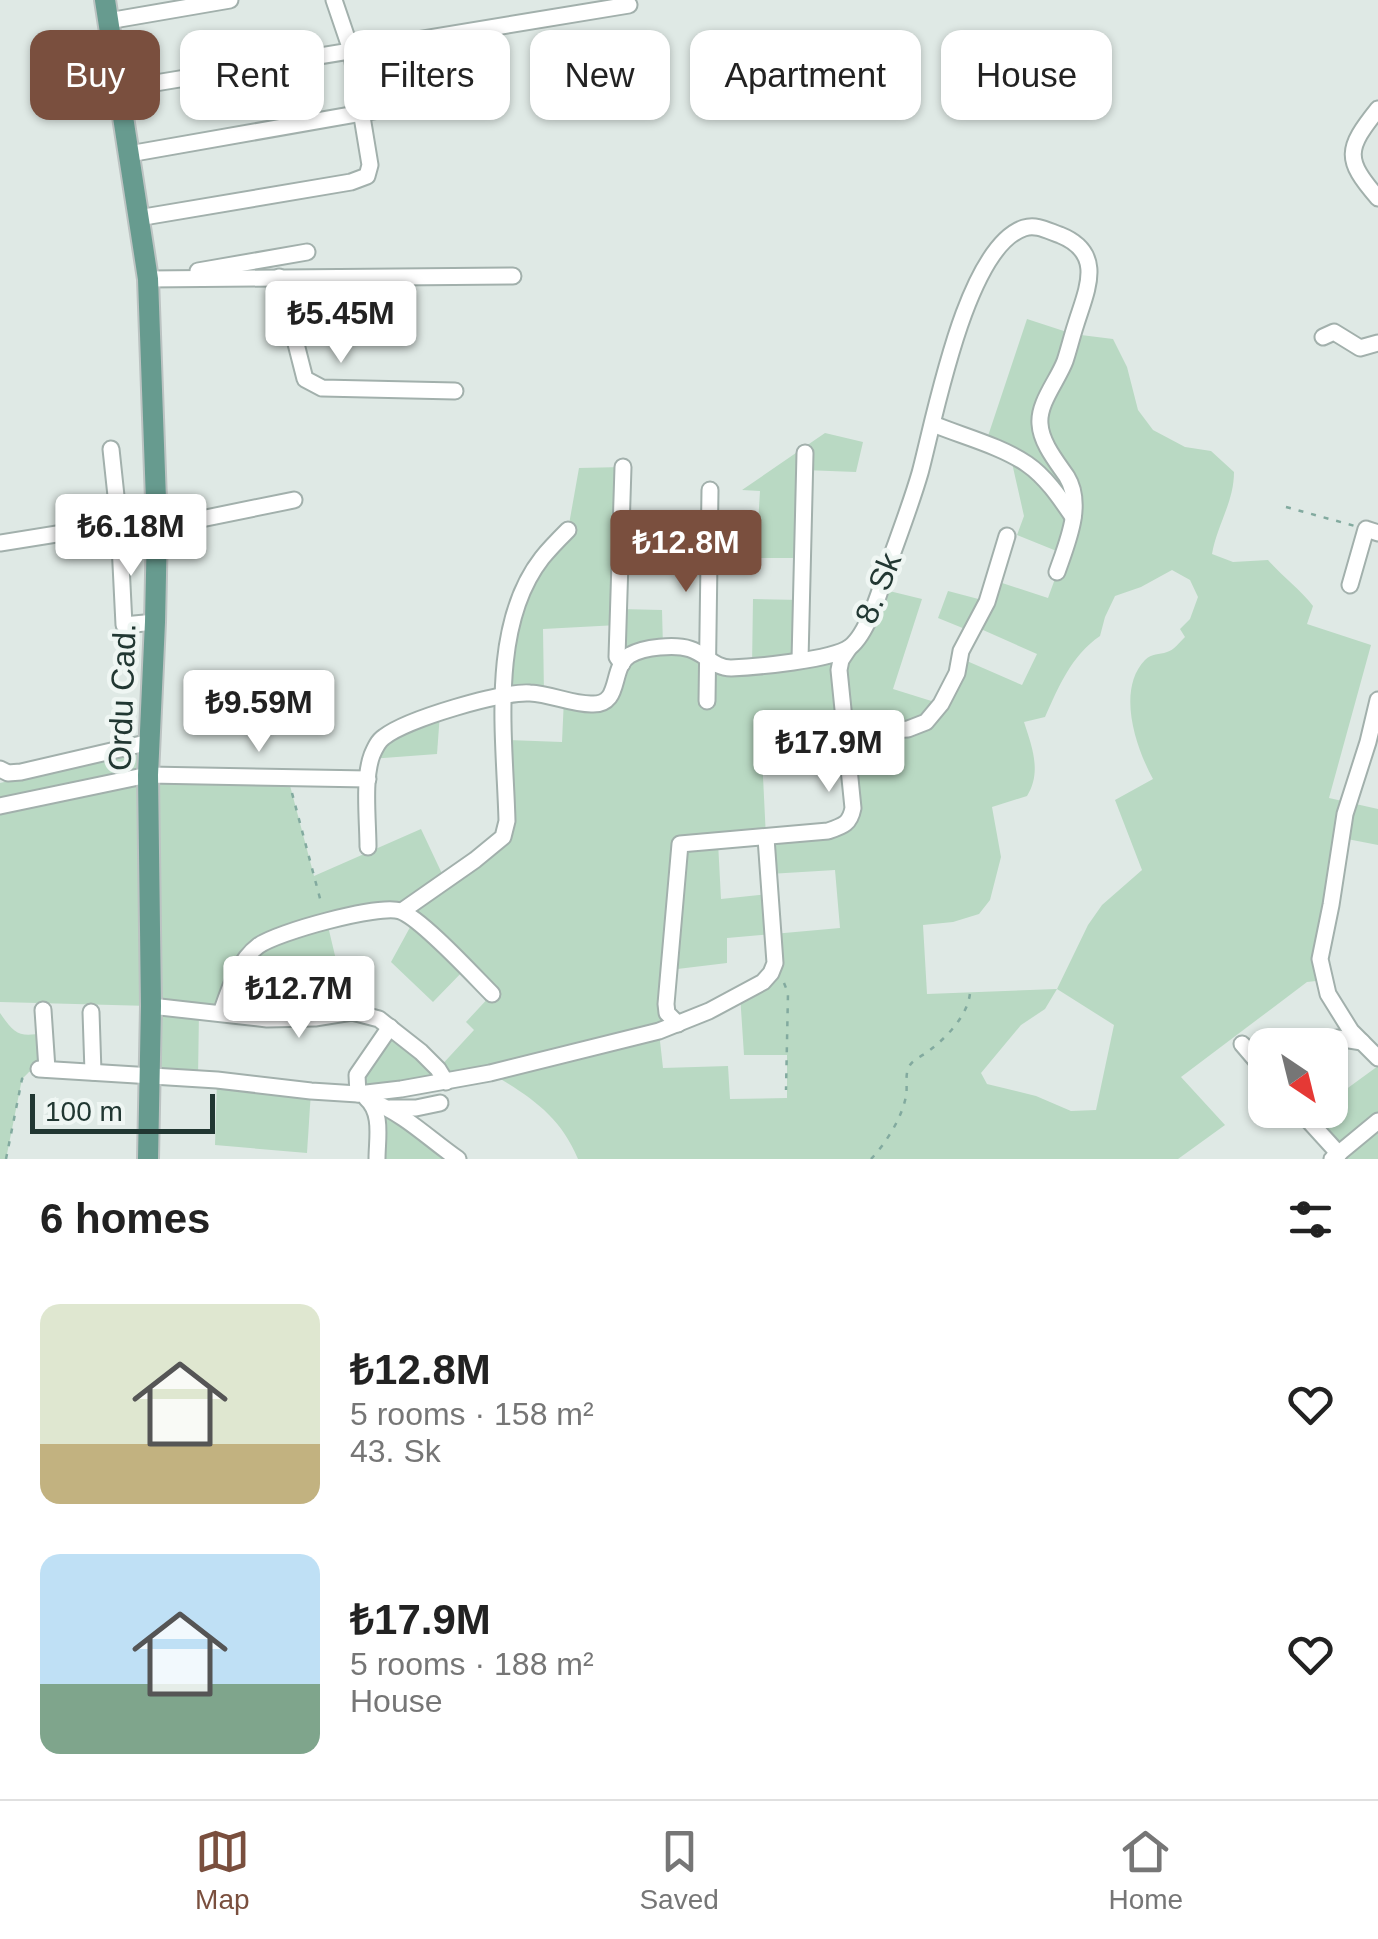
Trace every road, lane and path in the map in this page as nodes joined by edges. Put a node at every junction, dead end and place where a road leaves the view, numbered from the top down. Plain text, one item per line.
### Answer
1 (230, 0) edge
2 (334, 0) edge
3 (629, 5) dead end
4 (107, 11) edge
5 (344, 30) edge
6 (475, 30) edge
7 (344, 51) edge
8 (160, 83) edge
9 (1378, 109) edge
10 (344, 116) edge
11 (124, 120) edge
12 (363, 120) edge
13 (129, 154) junction
14 (1378, 198) edge
15 (138, 218) junction
16 (307, 252) dead end
17 (279, 276) junction
18 (513, 276) dead end
19 (148, 279) junction
20 (1323, 337) dead end
21 (1378, 344) edge
22 (455, 390) dead end
23 (933, 424) junction
24 (111, 449) dead end
25 (805, 453) dead end
26 (622, 467) dead end
27 (710, 490) dead end
28 (294, 500) dead end
29 (1286, 507) dead end
30 (1074, 516) junction
31 (119, 524) junction
32 (157, 528) junction
33 (568, 530) dead end
34 (1372, 531) edge
35 (1007, 536) dead end
36 (0, 542) edge
37 (1058, 572) dead end
38 (1350, 585) dead end
39 (156, 622) junction
40 (849, 648) junction
41 (708, 660) junction
42 (800, 660) junction
43 (622, 664) junction
44 (504, 696) junction
45 (1378, 700) edge
46 (708, 702) dead end
47 (844, 725) junction
48 (150, 742) junction
49 (0, 770) edge
50 (148, 775) junction
51 (288, 778) junction
52 (368, 779) junction
53 (0, 806) edge
54 (766, 838) junction
55 (368, 847) dead end
56 (402, 911) junction
57 (326, 922) junction
58 (775, 964) junction
59 (970, 993) dead end
60 (492, 994) dead end
61 (151, 1006) junction
62 (43, 1010) dead end
63 (91, 1012) dead end
64 (221, 1013) junction
65 (678, 1024) junction
66 (390, 1028) junction
67 (1348, 1041) edge
68 (1242, 1044) dead end
69 (1372, 1049) edge
70 (1248, 1051) edge
71 (43, 1069) junction
72 (93, 1072) junction
73 (150, 1074) junction
74 (446, 1082) junction
75 (786, 1090) dead end
76 (365, 1098) junction
77 (440, 1103) dead end
78 (390, 1108) junction
79 (1378, 1122) edge
80 (1313, 1128) edge
81 (1336, 1157) edge
82 (6, 1159) edge
83 (148, 1159) edge
84 (376, 1159) edge
85 (458, 1159) edge
86 (871, 1159) edge

1 - 4 street
2 - 5 street
3 - 6 street
7 - 8 street
9 - 14 street
10 - 13 street
11 - 13 main road, Ordu Cad.
12 - 15 street
13 - 15 main road, Ordu Cad.
15 - 19 main road, Ordu Cad.
16 - 19 street
17 - 18 street
17 - 19 street
17 - 22 street
19 - 32 main road, Ordu Cad.
20 - 21 street
23 - 30 street
23 - 30 street, 8. Sk
23 - 40 street, 8. Sk
24 - 31 street
25 - 42 street
26 - 43 street
27 - 41 street
28 - 32 street
29 - 34 path
30 - 37 street
31 - 36 street
31 - 39 street
32 - 39 main road, Ordu Cad.
33 - 44 street
34 - 38 street
35 - 47 street
39 - 48 main road, Ordu Cad.
40 - 42 street, 8. Sk
40 - 47 street
41 - 42 street, 8. Sk
41 - 43 street, 8. Sk
41 - 46 street
43 - 44 street
44 - 52 street
44 - 56 street
45 - 69 street
47 - 54 street
48 - 49 street
48 - 50 main road, Ordu Cad.
50 - 51 street
50 - 53 street
50 - 61 main road, Ordu Cad.
51 - 52 street
51 - 57 path
52 - 55 street
54 - 58 street
54 - 65 street
56 - 57 street
56 - 60 street
57 - 64 street
58 - 65 street
58 - 75 path
59 - 86 path
61 - 64 street
61 - 73 main road, Ordu Cad.
62 - 71 street
63 - 72 street
64 - 66 street
65 - 74 street
66 - 74 street
66 - 76 street
67 - 69 street
68 - 70 street
71 - 72 street
71 - 82 path
72 - 73 street
73 - 76 street
73 - 83 main road, Ordu Cad.
74 - 76 street
76 - 78 street
76 - 84 street
77 - 78 street
78 - 85 street
79 - 81 street
80 - 81 street

